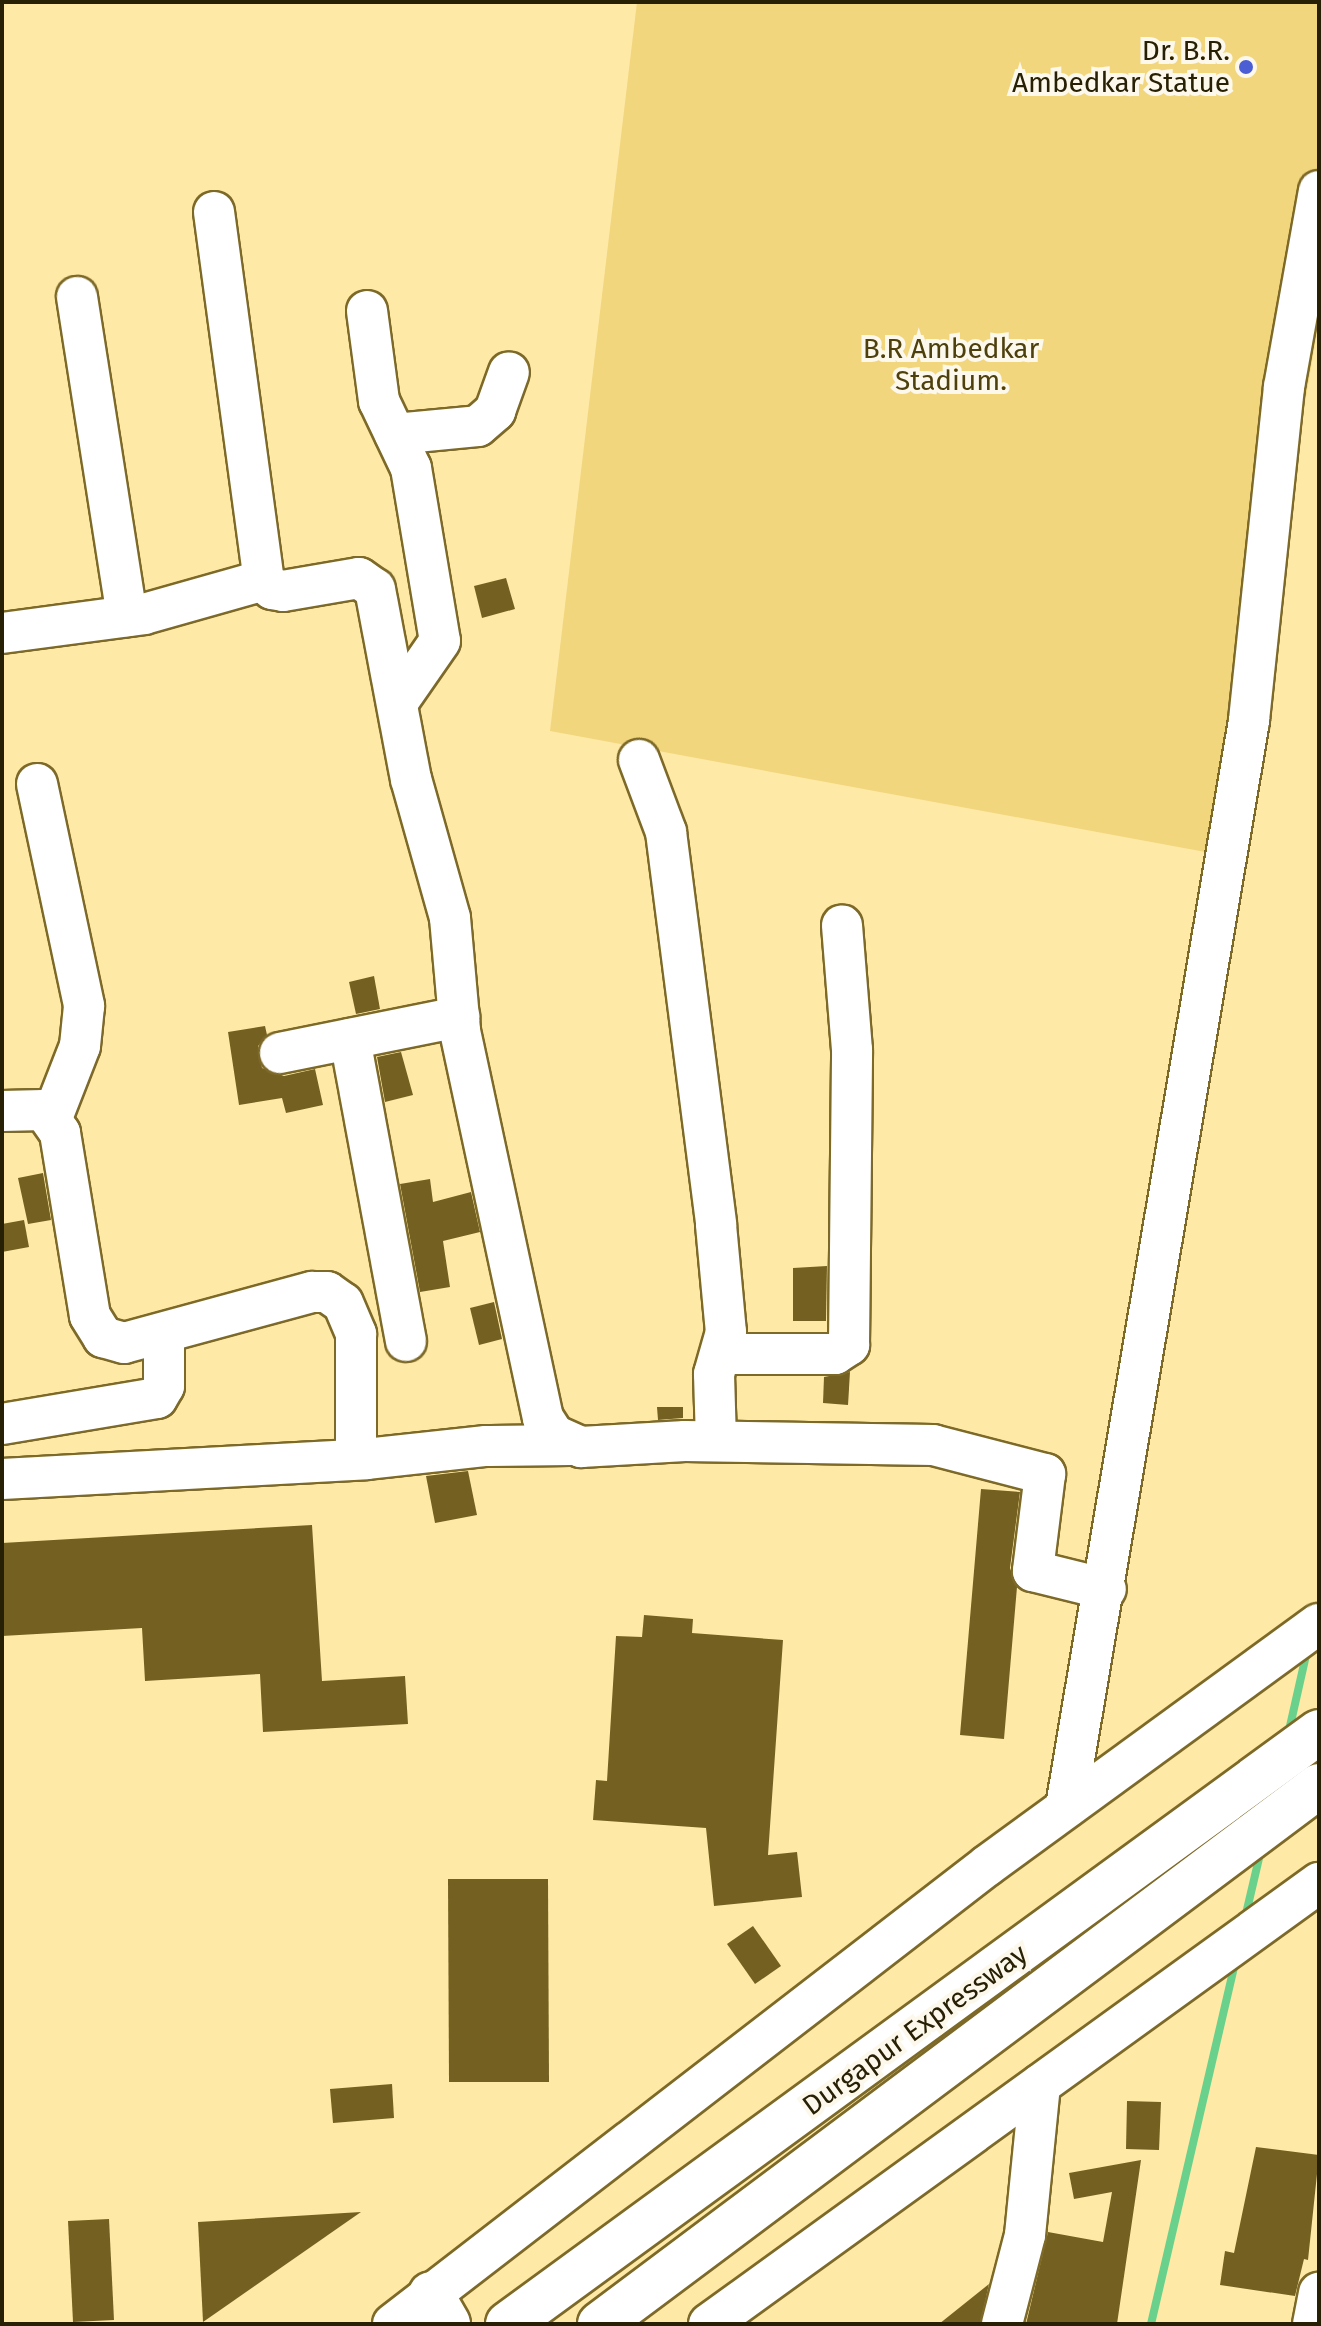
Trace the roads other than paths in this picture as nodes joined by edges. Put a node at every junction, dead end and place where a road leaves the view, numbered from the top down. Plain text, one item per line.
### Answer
1 (1319, 191) edge
2 (214, 212) dead end
3 (77, 297) dead end
4 (367, 311) dead end
5 (509, 372) dead end
6 (395, 434) junction
7 (264, 580) junction
8 (127, 616) junction
9 (2, 633) edge
10 (397, 703) junction
11 (639, 760) dead end
12 (37, 784) dead end
13 (842, 925) dead end
14 (459, 1017) junction
15 (350, 1039) junction
16 (280, 1053) dead end
17 (2, 1111) edge
18 (52, 1118) junction
19 (164, 1333) junction
20 (406, 1341) dead end
21 (721, 1354) junction
22 (2, 1424) edge
23 (716, 1441) junction
24 (570, 1445) junction
25 (356, 1459) junction
26 (2, 1479) edge
27 (1106, 1589) junction
28 (1319, 1624) edge
29 (1305, 1743) edge
30 (1311, 1793) edge
31 (1066, 1807) junction
32 (1314, 1887) edge
33 (1040, 2085) junction
34 (1319, 2293) edge
35 (440, 2309) edge
36 (393, 2324) edge
37 (508, 2324) edge
38 (600, 2324) edge
39 (709, 2324) edge
40 (1002, 2324) edge
41 (1313, 2324) edge

1 - 27 street
2 - 7 street
3 - 8 street
4 - 6 street
5 - 6 street
6 - 10 street
7 - 8 street
7 - 10 street
8 - 9 street
10 - 14 street
11 - 21 street
12 - 18 street
13 - 21 street
14 - 15 street
14 - 24 street
15 - 16 street
15 - 20 street
17 - 18 street
18 - 19 street
19 - 22 street
19 - 25 street
21 - 23 street
23 - 24 street
23 - 27 street
24 - 25 street
25 - 26 street
27 - 31 street
28 - 31 street
29 - 37 highway, Durgapur Expressway
30 - 38 highway, Durgapur Expressway
31 - 35 street
32 - 33 street
33 - 39 street
33 - 40 street
34 - 41 street
35 - 36 street

